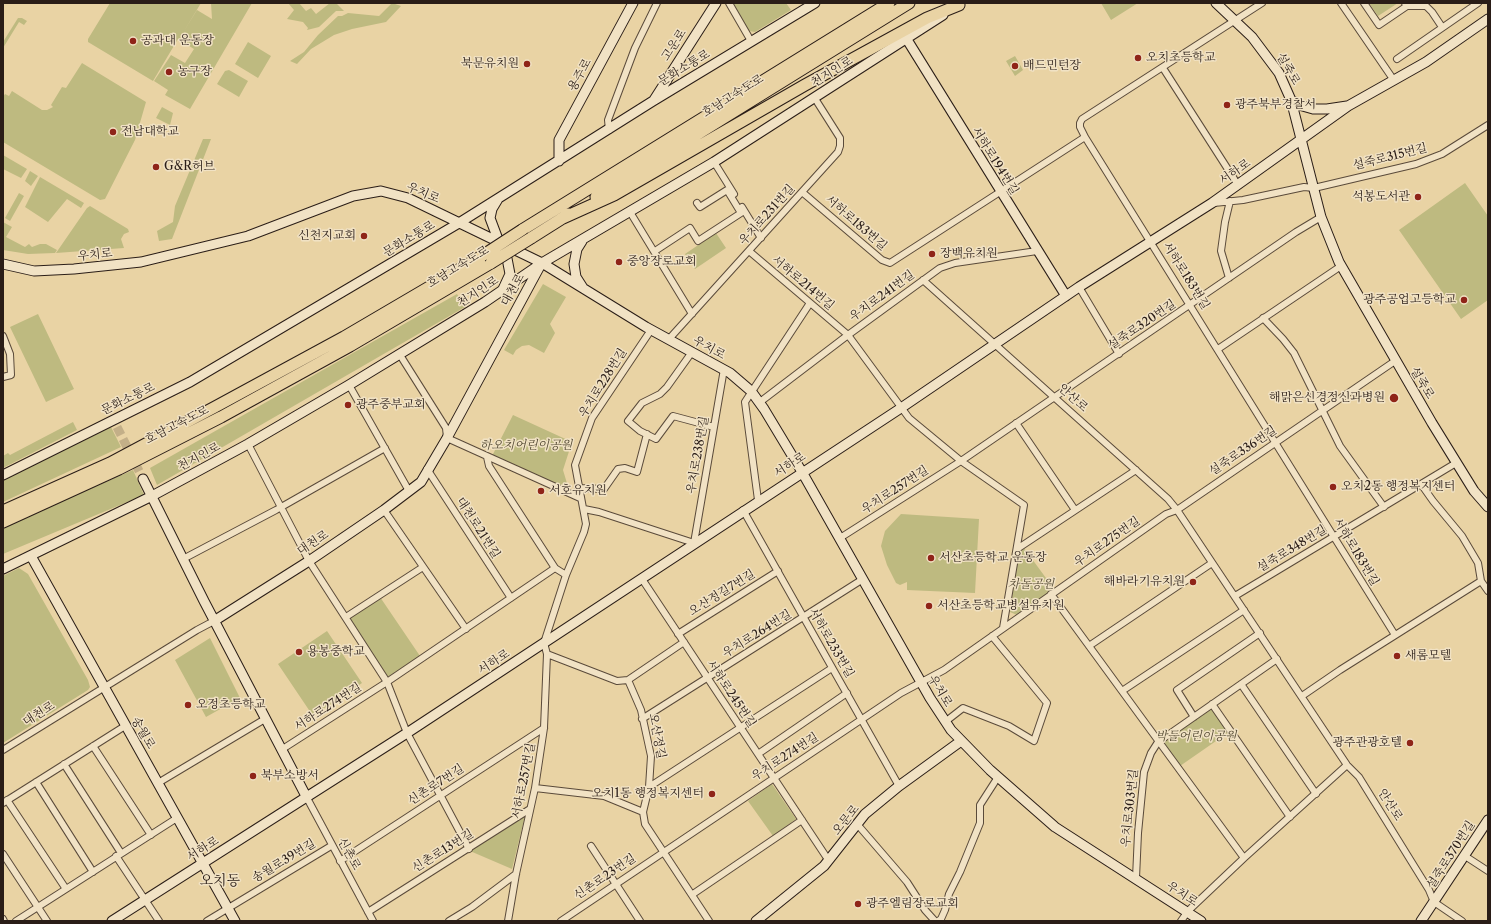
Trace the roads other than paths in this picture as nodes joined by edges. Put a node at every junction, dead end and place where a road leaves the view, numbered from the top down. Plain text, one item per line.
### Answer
1 (633, 3) edge
2 (657, 3) edge
3 (716, 3) edge
4 (729, 3) edge
5 (815, 3) edge
6 (889, 3) edge
7 (909, 3) edge
8 (1216, 3) edge
9 (1262, 3) edge
10 (1341, 3) edge
11 (1364, 3) edge
12 (1478, 3) edge
13 (961, 4) edge
14 (1406, 5) edge
15 (1488, 19) edge
16 (1235, 21) junction
17 (1442, 27) junction
18 (906, 38) junction
19 (751, 41) junction
20 (1397, 59) dead end
21 (1163, 68) junction
22 (1393, 80) junction
23 (814, 97) junction
24 (1291, 100) junction
25 (653, 101) junction
26 (1348, 106) junction
27 (1488, 125) edge
28 (609, 130) junction
29 (1085, 137) junction
30 (1302, 140) junction
31 (559, 161) junction
32 (714, 162) junction
33 (1238, 185) junction
34 (1314, 188) junction
35 (802, 192) junction
36 (1000, 192) junction
37 (498, 198) junction
38 (1230, 201) junction
39 (697, 203) dead end
40 (1212, 203) junction
41 (630, 212) junction
42 (1321, 217) junction
43 (563, 218) junction
44 (458, 223) junction
45 (527, 234) junction
46 (584, 238) junction
47 (761, 238) junction
48 (1151, 242) junction
49 (501, 244) junction
50 (1037, 250) junction
51 (655, 251) junction
52 (749, 252) junction
53 (542, 263) junction
54 (3, 264) edge
55 (1341, 266) junction
56 (1229, 278) junction
57 (924, 280) junction
58 (1079, 287) junction
59 (584, 289) junction
60 (502, 291) junction
61 (1066, 296) junction
62 (810, 303) junction
63 (1190, 305) junction
64 (692, 314) junction
65 (1263, 318) junction
66 (651, 330) junction
67 (848, 335) junction
68 (3, 336) edge
69 (669, 339) junction
70 (995, 343) junction
71 (1218, 349) junction
72 (692, 352) junction
73 (1119, 354) junction
74 (400, 355) junction
75 (1395, 361) junction
76 (724, 369) junction
77 (3, 377) edge
78 (350, 385) junction
79 (751, 391) junction
80 (1055, 397) junction
81 (760, 402) junction
82 (901, 408) junction
83 (1322, 410) junction
84 (1016, 423) junction
85 (714, 428) junction
86 (647, 434) junction
87 (447, 438) junction
88 (1276, 442) junction
89 (248, 444) junction
90 (385, 448) junction
91 (486, 457) junction
92 (961, 460) junction
93 (1456, 463) junction
94 (427, 469) junction
95 (1136, 470) junction
96 (802, 472) junction
97 (3, 475) edge
98 (142, 479) tunnel mouth
99 (1422, 484) junction
100 (578, 488) junction
101 (409, 491) junction
102 (152, 496) junction
103 (580, 498) junction
104 (758, 500) junction
105 (1384, 506) junction
106 (280, 507) junction
107 (1488, 508) edge
108 (584, 509) junction
109 (384, 510) junction
110 (743, 510) junction
111 (1075, 510) junction
112 (1177, 510) junction
113 (3, 511) edge
114 (3, 522) edge
115 (1334, 537) junction
116 (840, 538) junction
117 (694, 543) junction
118 (1017, 550) junction
119 (31, 556) junction
120 (183, 559) junction
121 (309, 561) junction
122 (1212, 563) junction
123 (423, 567) junction
124 (555, 568) junction
125 (3, 569) edge
126 (778, 571) junction
127 (566, 575) junction
128 (642, 579) junction
129 (862, 579) junction
130 (1481, 581) junction
131 (1488, 591) edge
132 (1052, 594) junction
133 (1235, 596) junction
134 (511, 598) junction
135 (1244, 610) junction
136 (346, 617) junction
137 (803, 618) junction
138 (214, 621) junction
139 (1003, 628) junction
140 (466, 629) junction
141 (1260, 633) junction
142 (678, 634) junction
143 (1395, 635) junction
144 (992, 636) junction
145 (684, 642) junction
146 (544, 643) junction
147 (1089, 646) junction
148 (547, 654) junction
149 (1277, 659) junction
150 (832, 668) junction
151 (708, 678) junction
152 (628, 680) junction
153 (387, 682) junction
154 (921, 682) junction
155 (1241, 684) junction
156 (104, 688) junction
157 (1122, 691) junction
158 (847, 693) junction
159 (1302, 696) junction
160 (1212, 704) junction
161 (1194, 717) junction
162 (265, 718) junction
163 (642, 719) junction
164 (862, 720) junction
165 (945, 722) junction
166 (125, 726) junction
167 (544, 728) junction
168 (741, 728) junction
169 (407, 734) junction
170 (961, 741) junction
171 (1158, 742) junction
172 (94, 746) junction
173 (3, 750) edge
174 (281, 750) junction
175 (758, 754) junction
176 (64, 764) junction
177 (1347, 765) junction
178 (773, 777) junction
179 (998, 777) junction
180 (36, 782) junction
181 (158, 783) junction
182 (899, 786) junction
183 (649, 787) junction
184 (535, 788) junction
185 (1316, 794) junction
186 (441, 795) junction
187 (307, 798) junction
188 (5, 802) edge
189 (530, 809) junction
190 (643, 812) junction
191 (1290, 817) junction
192 (177, 818) junction
193 (802, 820) junction
194 (1488, 820) edge
195 (857, 824) junction
196 (151, 835) junction
197 (331, 846) junction
198 (591, 846) dead end
199 (469, 849) junction
200 (663, 853) junction
201 (3, 854) edge
202 (119, 855) junction
203 (1465, 856) junction
204 (1244, 858) junction
205 (340, 861) junction
206 (829, 861) junction
207 (202, 863) junction
208 (1488, 871) edge
209 (93, 872) junction
210 (516, 874) junction
211 (1136, 878) junction
212 (616, 883) junction
213 (66, 889) junction
214 (693, 894) junction
215 (145, 900) junction
216 (1434, 902) junction
217 (38, 907) junction
218 (227, 907) junction
219 (1188, 911) junction
220 (368, 912) junction
221 (16, 921) edge
222 (47, 921) edge
223 (112, 921) edge
224 (159, 921) edge
225 (207, 921) edge
226 (235, 921) edge
227 (373, 921) edge
228 (449, 921) edge
229 (508, 921) edge
230 (561, 921) edge
231 (640, 921) edge
232 (709, 921) edge
233 (756, 921) edge
234 (936, 921) edge
235 (1181, 921) edge
236 (1201, 921) edge
237 (1421, 921) edge
238 (1462, 921) edge

1 - 31 street, 용주로
2 - 28 street
3 - 25 street, 고운로
4 - 19 street
5 - 19 street, 문화소통로
6 - 45 highway, 호남고속도로
7 - 43 highway, 호남고속도로
8 - 16 street, 설죽로
9 - 16 street
10 - 22 street
11 - 14 street
12 - 17 street
13 - 18 street, 천지인로
13 - 43 highway
14 - 17 street
15 - 22 street, 서하로
16 - 21 street
16 - 24 street, 설죽로
17 - 20 street
18 - 23 street, 천지인로
18 - 36 street, 서하로194번길
19 - 25 street, 문화소통로
21 - 29 street
21 - 33 street
22 - 26 street, 서하로
23 - 32 street, 천지인로
23 - 35 street, 우치로231번길
24 - 26 street
24 - 30 street, 설죽로
25 - 28 street, 문화소통로
26 - 30 street, 서하로
27 - 34 street, 설죽로315번길
28 - 31 street, 문화소통로
29 - 36 street, 서하로183번길
29 - 48 street, 서하로183번길
30 - 33 street, 서하로
30 - 34 street, 설죽로
31 - 37 street, 문화소통로
32 - 41 street, 천지인로
32 - 47 street
33 - 40 street, 서하로
34 - 38 street
34 - 42 street, 설죽로
35 - 36 street, 서하로183번길
35 - 47 street, 우치로231번길
36 - 50 street, 서하로194번길
37 - 44 street, 문화소통로
37 - 49 street
38 - 40 street
38 - 56 street
39 - 51 street
40 - 48 street, 서하로
41 - 46 street, 천지인로
41 - 51 street
42 - 55 street, 설죽로
42 - 56 street, 설죽로320번길
43 - 45 highway, 호남고속도로
44 - 49 street, 우치로
44 - 54 street, 우치로
44 - 97 street, 문화소통로
45 - 113 highway, 호남고속도로, bridge
45 - 114 highway, 호남고속도로, bridge
46 - 53 street, 천지인로
46 - 59 street
47 - 52 street, 우치로231번길
48 - 58 street, 서하로
48 - 63 street, 서하로183번길
49 - 53 street, 우치로
49 - 60 street
50 - 57 street, 우치로241번길
50 - 61 street, 서하로194번길
51 - 64 street
52 - 62 street, 서하로214번길
52 - 64 street, 우치로231번길
53 - 59 street, 우치로
53 - 60 street, 천지인로
53 - 87 street, 대천로
55 - 65 street
55 - 75 street, 설죽로
56 - 63 street, 설죽로320번길
57 - 67 street, 우치로241번길
57 - 70 street
58 - 61 street, 서하로
58 - 73 street
59 - 66 street, 우치로
60 - 74 street, 천지인로
61 - 70 street, 서하로
62 - 67 street, 서하로214번길
62 - 79 street
63 - 71 street, 서하로183번길
63 - 73 street, 설죽로320번길
64 - 69 street, 우치로231번길
65 - 71 street
65 - 83 street
66 - 69 street, 우치로
66 - 100 street, 우치로228번길
67 - 81 street, 우치로241번길
67 - 82 street, 서하로214번길
68 - 77 street
69 - 72 street, 우치로
70 - 80 street, 안산로
70 - 82 street, 서하로
71 - 88 street, 서하로183번길
72 - 76 street, 우치로
72 - 86 street
73 - 80 street, 설죽로320번길
74 - 78 street, 천지인로
74 - 87 street
75 - 83 street, 설죽로336번길
75 - 93 street, 설죽로
76 - 79 street, 우치로
76 - 85 street, 우치로238번길
78 - 89 street, 천지인로
78 - 90 street
79 - 81 street, 우치로
79 - 104 street
80 - 84 street, 우치로257번길
80 - 95 street, 안산로
81 - 96 street, 우치로
82 - 92 street
82 - 96 street, 서하로
83 - 88 street, 설죽로336번길
83 - 105 street
84 - 92 street, 우치로257번길
84 - 111 street
85 - 86 street
85 - 117 street, 우치로238번길
86 - 100 street
87 - 91 street
87 - 94 street, 대천로
88 - 112 street, 설죽로336번길
88 - 115 street, 서하로183번길
89 - 102 street, 천지인로
89 - 106 street
90 - 101 street
90 - 106 street
91 - 103 street
91 - 124 street
92 - 116 street, 우치로257번길
92 - 118 street
93 - 99 street, 설죽로348번길
93 - 107 street, 설죽로
94 - 101 street, 대천로
94 - 134 street, 대천로21번길
95 - 111 street
95 - 112 street, 안산로
96 - 104 street, 서하로
96 - 116 street, 우치로
98 - 102 street
99 - 105 street, 설죽로348번길
99 - 130 street
100 - 103 street, 우치로228번길
101 - 109 street, 대천로
102 - 119 street, 천지인로
102 - 120 street
103 - 108 street, 우치로228번길
104 - 110 street, 서하로
105 - 115 street, 설죽로348번길
106 - 120 street
106 - 121 street
108 - 117 street
108 - 127 street, 우치로228번길
109 - 121 street, 대천로
109 - 123 street
110 - 117 street, 서하로
110 - 126 street, 서하로233번길
111 - 118 street
112 - 122 street, 안산로
112 - 132 street, 우치로275번길
115 - 133 street, 설죽로348번길
115 - 143 street, 서하로183번길
116 - 129 street, 우치로
117 - 128 street, 서하로
118 - 139 street
119 - 125 street, 천지인로
119 - 156 street, 송월로
120 - 138 street
121 - 136 street
121 - 138 street, 대천로
122 - 133 street, 안산로
122 - 147 street
123 - 136 street
123 - 140 street
124 - 127 street
124 - 134 street
126 - 137 street, 서하로233번길
126 - 142 street, 오산정길7번길
127 - 146 street, 우치로228번길
128 - 142 street, 서하로245번길
128 - 146 street, 서하로
129 - 137 street, 우치로264번길
129 - 154 street, 우치로
130 - 131 street
130 - 143 street
132 - 139 street, 우치로275번길
132 - 147 street
133 - 135 street, 안산로
134 - 140 street
135 - 141 street, 안산로
135 - 157 street
136 - 153 street
137 - 150 street, 서하로233번길
137 - 151 street, 우치로264번길
138 - 156 street, 대천로
138 - 162 street
139 - 144 street, 우치로275번길
140 - 153 street, 서하로274번길
141 - 149 street, 안산로
141 - 161 street
142 - 145 street, 서하로245번길
143 - 159 street
144 - 154 street, 우치로275번길
144 - 165 street
145 - 151 street, 서하로245번길
145 - 152 street
146 - 148 street, 서하로257번길
146 - 169 street, 서하로
147 - 157 street
148 - 152 street
148 - 167 street, 서하로257번길
149 - 155 street, 우치로303번길
149 - 159 street, 안산로
150 - 158 street, 서하로233번길
150 - 168 street
151 - 163 street, 우치로264번길
151 - 168 street, 서하로245번길
152 - 163 street, 오산정길
153 - 169 street
153 - 174 street, 서하로274번길
154 - 164 street, 우치로274번길
154 - 165 street, 우치로
155 - 160 street, 우치로303번길
155 - 185 street
156 - 166 street, 송월로
156 - 173 street, 대천로
157 - 171 street
158 - 164 street, 서하로233번길
158 - 175 street
159 - 177 street, 안산로
160 - 161 street, 우치로303번길
160 - 191 street
161 - 171 street, 우치로303번길
162 - 174 street
162 - 181 street
163 - 183 street, 오산정길
164 - 178 street, 우치로274번길
164 - 182 street, 서하로233번길
165 - 170 street, 우치로
166 - 172 street
166 - 181 street, 송월로
167 - 184 street, 서하로257번길
167 - 186 street, 신촌로7번길
168 - 175 street, 서하로245번길
168 - 183 street
169 - 186 street
169 - 187 street, 서하로
170 - 179 street, 우치로
170 - 182 street, 오문로
171 - 204 street
171 - 211 street, 우치로303번길
172 - 176 street
172 - 196 street
174 - 187 street
175 - 178 street, 서하로245번길
176 - 180 street
176 - 202 street
177 - 185 street
177 - 216 street, 안산로
178 - 193 street, 서하로245번길
178 - 200 street, 우치로274번길
179 - 211 street, 우치로
179 - 234 street
180 - 188 street
180 - 209 street
181 - 192 street, 송월로
182 - 195 street, 오문로
183 - 190 street, 오산정길
184 - 189 street, 서하로257번길
184 - 190 street
185 - 191 street
186 - 199 street
186 - 205 street, 신촌로7번길
187 - 197 street, 신촌로
187 - 207 street, 서하로
188 - 213 street
189 - 199 street, 신촌로13번길
189 - 210 street, 서하로257번길
190 - 200 street
191 - 204 street
192 - 196 street
192 - 207 street, 송월로
193 - 206 street, 서하로245번길
193 - 214 street
194 - 203 street, 설죽로370번길
195 - 206 street, 오문로
195 - 234 street
196 - 202 street
197 - 205 street, 신촌로
197 - 218 street, 송월로39번길
198 - 212 street
199 - 220 street, 신촌로13번길
200 - 212 street, 신촌로23번길
200 - 214 street
201 - 217 street
202 - 209 street
202 - 215 street
203 - 208 street
203 - 216 street, 설죽로370번길
204 - 219 street
205 - 220 street, 신촌로
206 - 233 street, 오문로
207 - 215 street, 서하로
207 - 218 street, 송월로
209 - 213 street
210 - 228 street
210 - 229 street, 서하로257번길
211 - 219 street, 우치로
212 - 230 street, 신촌로23번길
212 - 231 street
213 - 217 street
214 - 232 street
215 - 223 street, 서하로
215 - 224 street
216 - 237 street, 설죽로370번길
216 - 238 street
217 - 221 street
217 - 222 street
218 - 225 street, 송월로39번길
218 - 226 street, 송월로
219 - 235 street
219 - 236 street, 우치로
220 - 227 street, 신촌로

